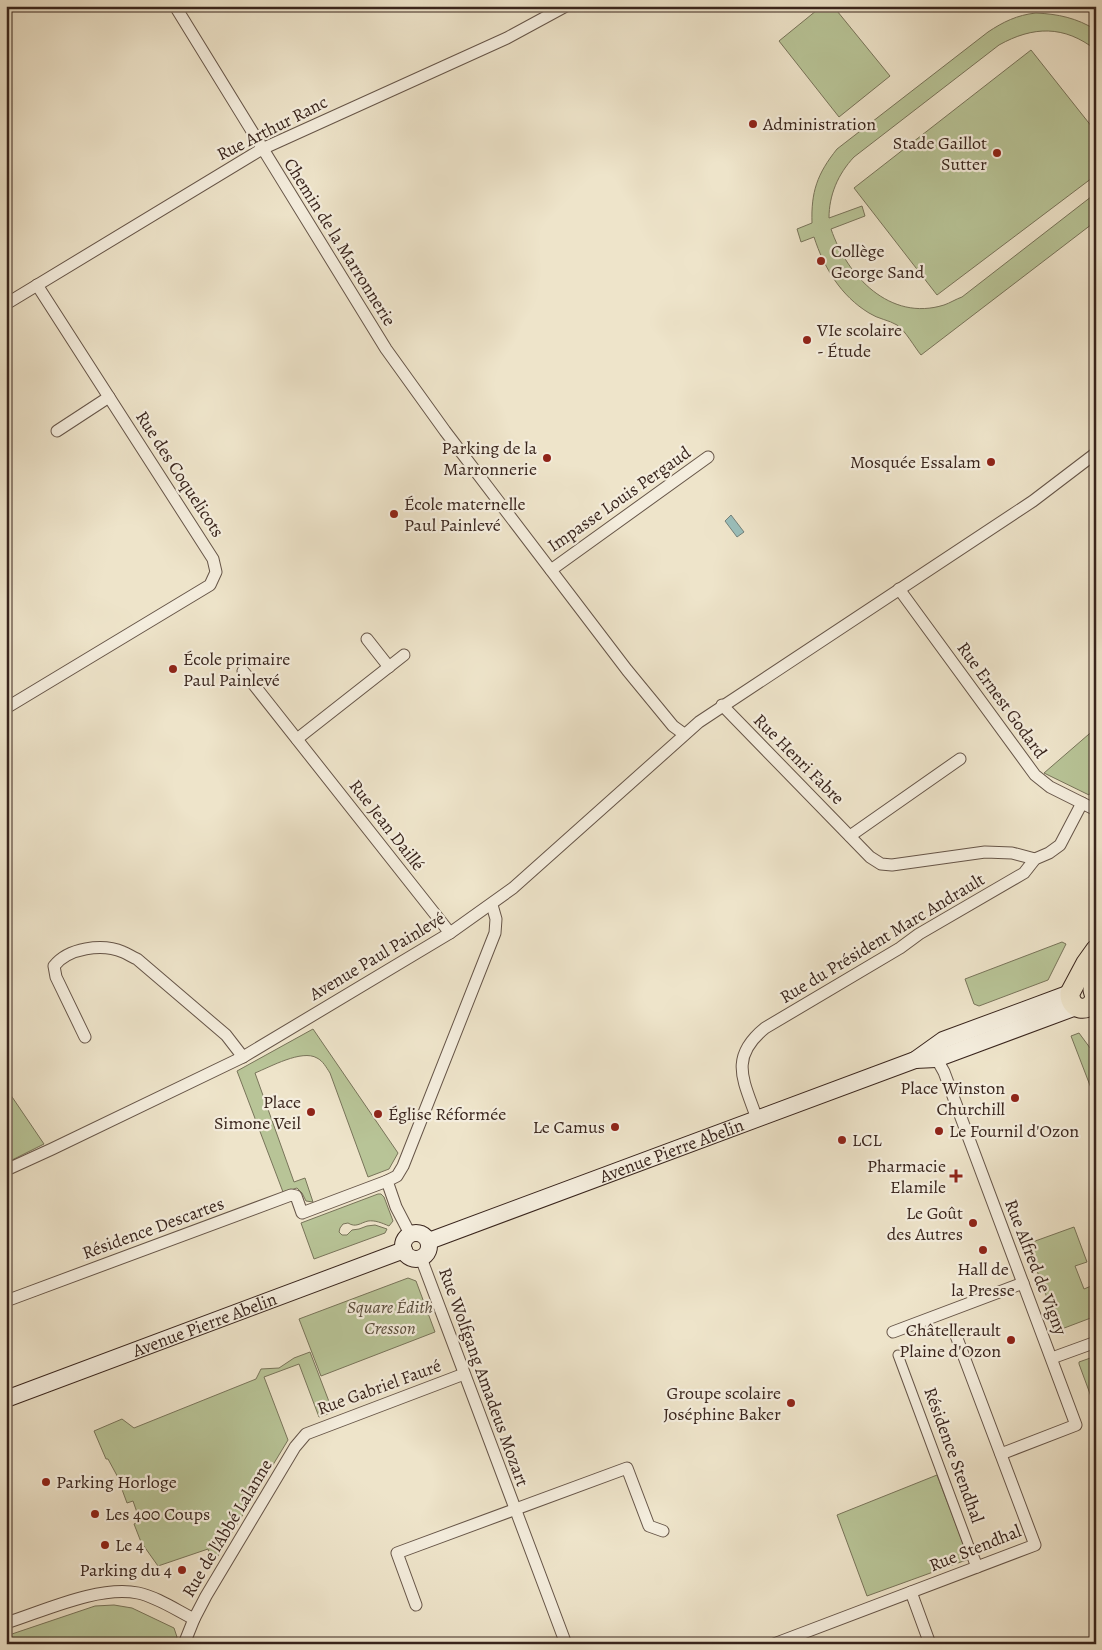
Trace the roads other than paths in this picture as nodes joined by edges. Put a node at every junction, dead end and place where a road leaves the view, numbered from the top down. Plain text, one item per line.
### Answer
1 (175, 6) edge
2 (566, 6) edge
3 (262, 149) junction
4 (37, 285) junction
5 (6, 304) edge
6 (109, 397) junction
7 (57, 431) dead end
8 (1096, 453) edge
9 (708, 457) dead end
10 (550, 570) junction
11 (899, 589) junction
12 (367, 639) dead end
13 (404, 655) dead end
14 (389, 667) junction
15 (243, 671) dead end
16 (722, 705) junction
17 (6, 708) edge
18 (684, 734) junction
19 (297, 739) junction
20 (960, 759) dead end
21 (1082, 803) junction
22 (1096, 810) edge
23 (850, 836) junction
24 (1035, 859) junction
25 (492, 904) junction
26 (450, 933) junction
27 (1094, 952) edge
28 (1083, 998) edge
29 (1096, 1020) edge
30 (85, 1037) dead end
31 (934, 1053) junction
32 (243, 1057) junction
33 (757, 1118) junction
34 (6, 1170) edge
35 (387, 1181) junction
36 (410, 1234) junction
37 (429, 1241) junction
38 (404, 1250) junction
39 (421, 1258) junction
40 (1023, 1283) junction
41 (6, 1301) edge
42 (893, 1332) dead end
43 (955, 1333) dead end
44 (1096, 1342) edge
45 (898, 1355) dead end
46 (1052, 1358) junction
47 (464, 1374) junction
48 (6, 1399) edge
49 (306, 1434) joint
50 (1001, 1454) junction
51 (515, 1509) junction
52 (663, 1530) dead end
53 (970, 1549) joint
54 (977, 1567) junction
55 (911, 1592) junction
56 (416, 1605) dead end
57 (194, 1619) junction
58 (6, 1623) edge
59 (184, 1644) edge
60 (566, 1644) edge
61 (774, 1644) edge
62 (930, 1644) edge

1 - 3 street, Chemin de la Marronnerie
2 - 3 street, Rue Arthur Ranc
3 - 4 street, Rue Arthur Ranc
3 - 10 street, Chemin de la Marronnerie
4 - 5 street, Rue Arthur Ranc
4 - 6 street, Rue des Coquelicots
6 - 7 street
6 - 17 street, Rue des Coquelicots
8 - 11 street, Avenue Paul Painlevé
9 - 10 street, Impasse Louis Pergaud
10 - 18 street, Chemin de la Marronnerie
11 - 16 street, Avenue Paul Painlevé
11 - 21 street, Rue Ernest Godard
12 - 14 street
13 - 14 street
14 - 19 street
15 - 19 street, Rue Jean Daillé
16 - 18 street, Avenue Paul Painlevé
16 - 23 street, Rue Henri Fabre
18 - 25 street, Avenue Paul Painlevé
19 - 26 street, Rue Jean Daillé
20 - 23 street
21 - 22 street, Rue Ernest Godard
21 - 24 street, Rue du Président Marc Andrault
23 - 24 street, Rue Henri Fabre
24 - 33 street, Rue du Président Marc Andrault
25 - 26 street, Avenue Paul Painlevé
25 - 35 street
26 - 32 street, Avenue Paul Painlevé
27 - 28 main road
28 - 29 main road
28 - 31 main road, Avenue Pierre Abelin
30 - 32 street
31 - 33 main road, Avenue Pierre Abelin
31 - 40 street, Rue Alfred de Vigny
32 - 34 street, Avenue Paul Painlevé
33 - 37 main road, Avenue Pierre Abelin
35 - 36 street
35 - 41 street, Résidence Descartes
36 - 37 main road
36 - 38 main road
37 - 39 main road
38 - 39 main road
38 - 48 main road, Avenue Pierre Abelin
39 - 47 street, Rue Wolfgang Amadeus Mozart
40 - 42 street
40 - 46 street, Rue Alfred de Vigny
43 - 50 street, Rue Stendhal
44 - 46 street
45 - 53 street, Résidence Stendhal
46 - 50 street, Rue Alfred de Vigny
47 - 49 street, Rue Gabriel Fauré
47 - 51 street, Rue Wolfgang Amadeus Mozart
49 - 57 street, Rue de l'Abbé Lalanne
50 - 54 street, Rue Stendhal
51 - 52 street, Rue Wolfgang Amadeus Mozart
51 - 56 street, Rue Wolfgang Amadeus Mozart
51 - 60 street, Rue Wolfgang Amadeus Mozart
53 - 54 street, Résidence Stendhal
54 - 55 street, Rue Stendhal
55 - 61 street, Rue Stendhal
55 - 62 street
57 - 58 street
57 - 59 street, Rue de l'Abbé Lalanne

